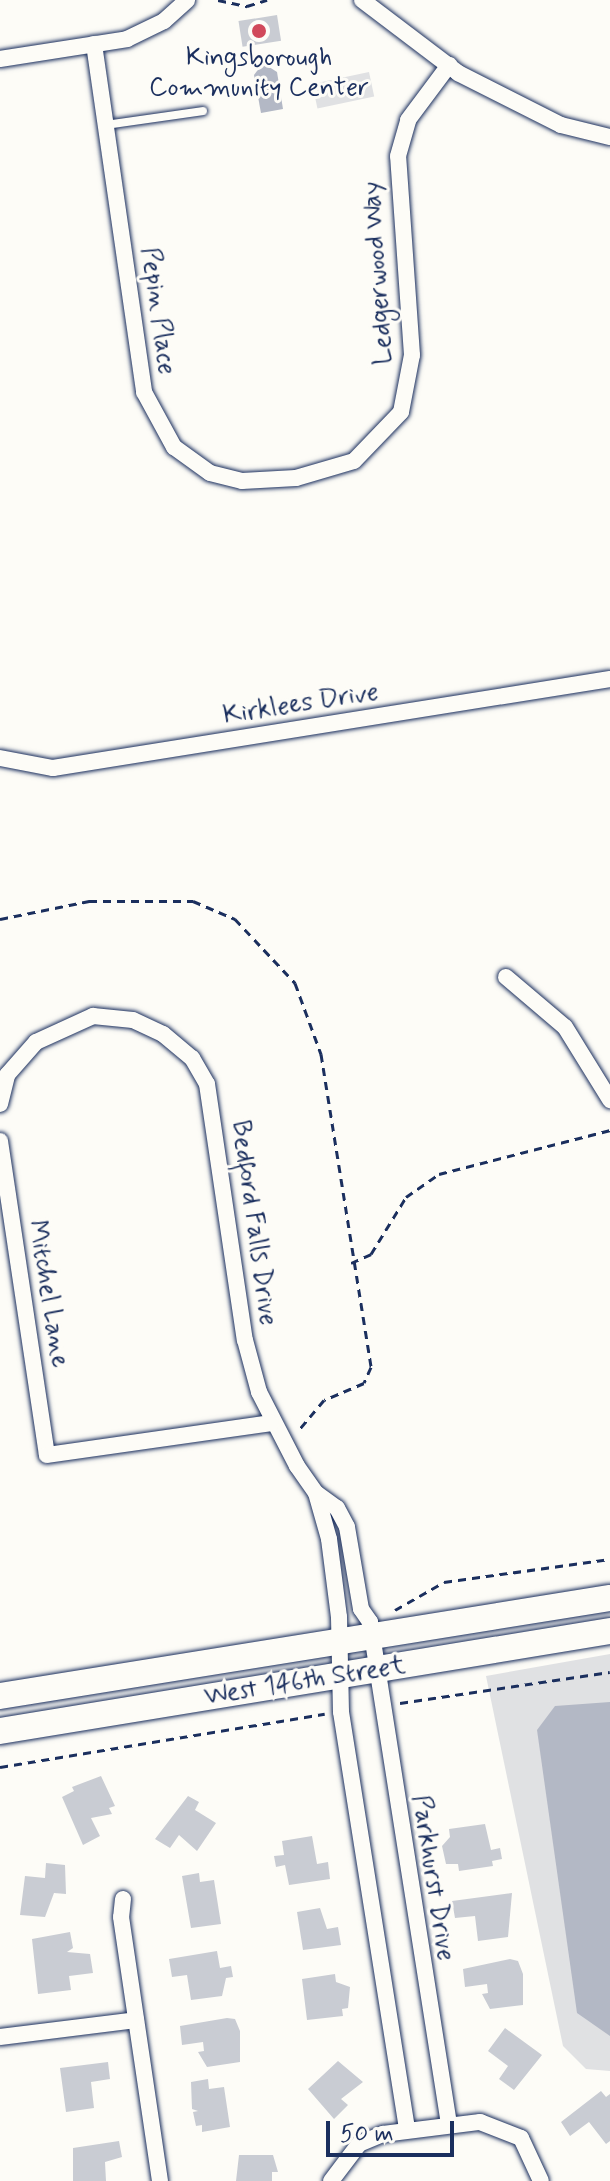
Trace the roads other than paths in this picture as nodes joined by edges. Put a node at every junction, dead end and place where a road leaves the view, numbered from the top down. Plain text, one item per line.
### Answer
1 (187, 0) edge
2 (362, 0) edge
3 (94, 44) junction
4 (0, 59) edge
5 (449, 65) junction
6 (203, 111) dead end
7 (106, 125) junction
8 (610, 137) edge
9 (296, 478) joint
10 (610, 679) edge
11 (0, 758) edge
12 (506, 977) dead end
13 (610, 1100) edge
14 (0, 1104) edge
15 (0, 1141) edge
16 (3, 1189) edge
17 (271, 1423) junction
18 (316, 1493) junction
19 (610, 1598) edge
20 (610, 1631) edge
21 (370, 1640) junction
22 (340, 1644) junction
23 (374, 1671) junction
24 (341, 1675) junction
25 (0, 1696) edge
26 (0, 1731) edge
27 (123, 1899) dead end
28 (136, 2020) junction
29 (0, 2037) edge
30 (449, 2124) junction
31 (407, 2128) junction
32 (160, 2181) edge
33 (331, 2181) edge
34 (541, 2181) edge

1 - 3 street
2 - 5 street
3 - 4 street
3 - 7 street, Pepin Place
5 - 8 street
5 - 9 street, Ledgerwood Way
6 - 7 lane
7 - 9 street, Pepin Place
10 - 11 street, Kirklees Drive
12 - 13 street
14 - 17 street, Bedford Falls Drive
15 - 16 street, Mitchel Lane
16 - 17 street, Mitchel Lane
17 - 18 street, Bedford Falls Drive
18 - 21 street, Bedford Falls Drive
18 - 22 street, Bedford Falls Drive
19 - 21 main road, West 146th Street
20 - 23 main road, West 146th Street
21 - 22 main road, West 146th Street
21 - 23 street, Parkhurst Drive
22 - 24 street
22 - 25 main road, West 146th Street
23 - 24 main road, West 146th Street
23 - 30 street, Parkhurst Drive
24 - 26 main road, West 146th Street
24 - 31 street
27 - 28 street
28 - 29 street
28 - 32 street
30 - 31 street
30 - 34 street
31 - 33 street

